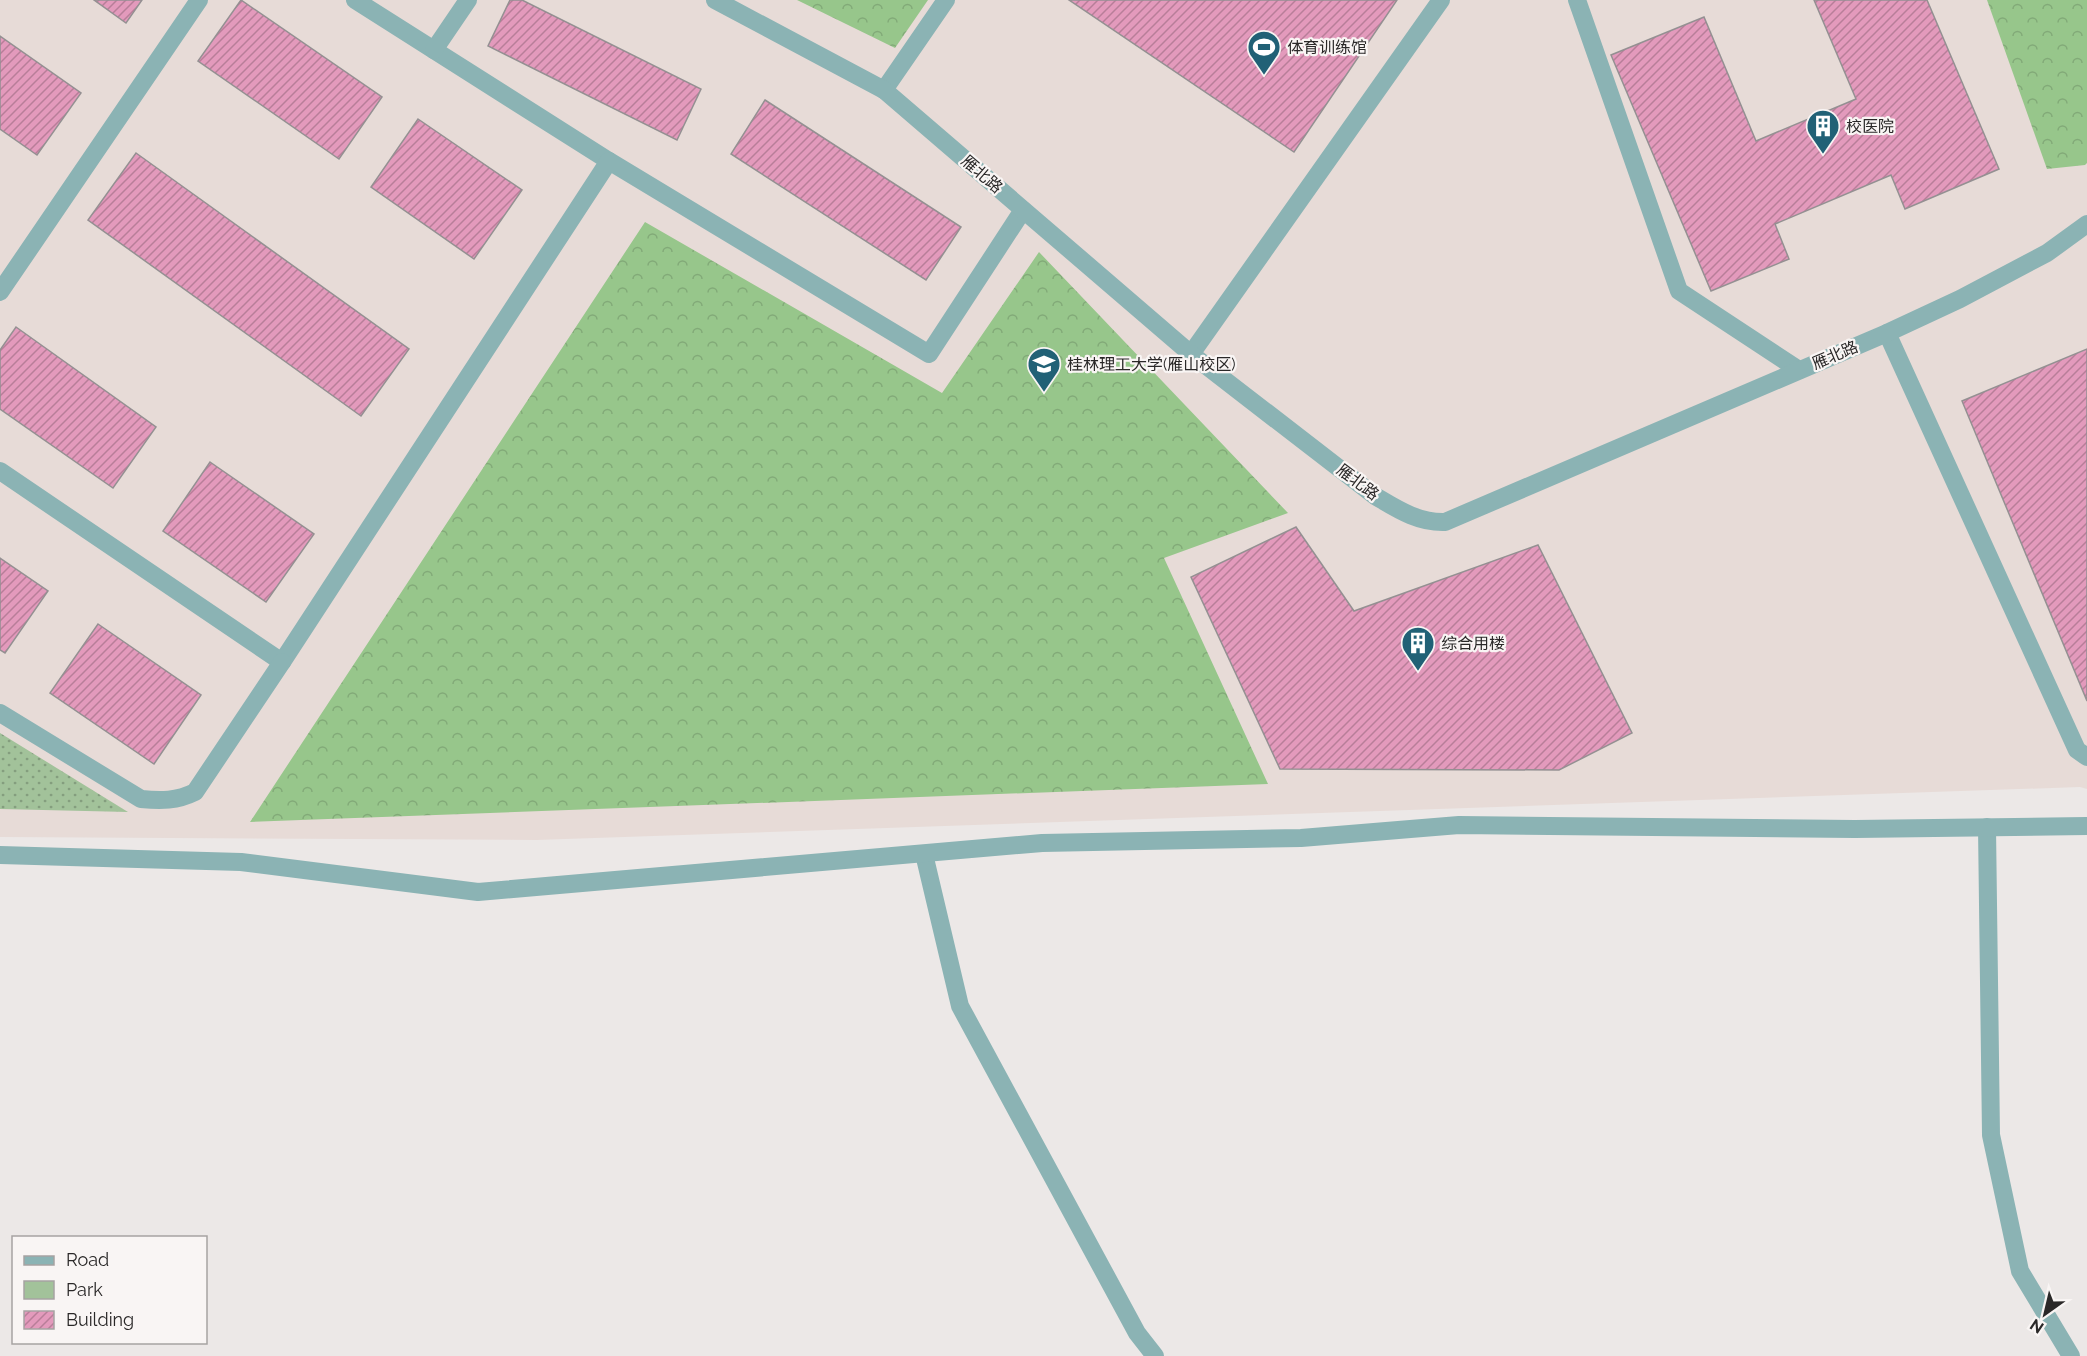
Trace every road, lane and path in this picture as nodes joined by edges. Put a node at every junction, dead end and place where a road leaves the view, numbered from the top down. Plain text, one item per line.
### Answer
1 (200, 0) edge
2 (355, 0) edge
3 (468, 0) edge
4 (715, 0) edge
5 (946, 0) edge
6 (1441, 0) edge
7 (1577, 0) edge
8 (434, 50) junction
9 (884, 90) junction
10 (609, 161) junction
11 (1023, 210) junction
12 (2087, 224) edge
13 (0, 292) edge
14 (1887, 333) junction
15 (1191, 354) junction
16 (1798, 370) junction
17 (0, 471) edge
18 (282, 662) junction
19 (0, 713) edge
20 (2087, 757) edge
21 (1987, 826) junction
22 (2087, 826) edge
23 (924, 854) junction
24 (0, 855) edge
25 (1155, 1356) edge
26 (2071, 1356) edge

1 - 13 street
2 - 8 street
3 - 8 street
4 - 9 street, 雁北路
5 - 9 street
6 - 15 street
7 - 16 street
8 - 10 street
9 - 11 street, 雁北路
10 - 11 street
10 - 18 street
11 - 15 street, 雁北路
12 - 14 street, 雁北路
14 - 16 street, 雁北路
14 - 20 street
15 - 16 street, 雁北路
17 - 18 street
18 - 19 street
21 - 22 street
21 - 23 street
21 - 26 street
23 - 24 street
23 - 25 street

